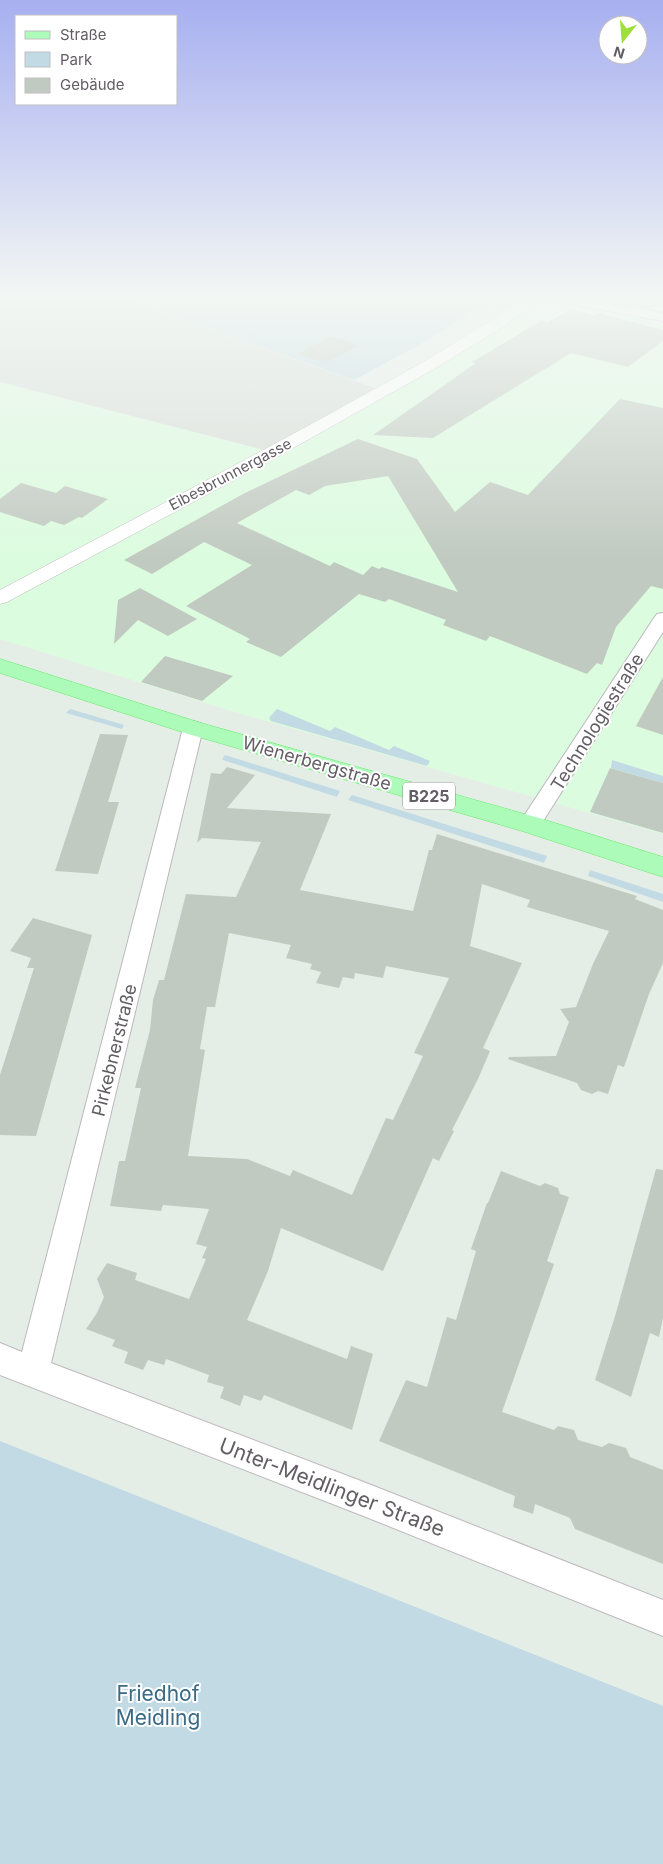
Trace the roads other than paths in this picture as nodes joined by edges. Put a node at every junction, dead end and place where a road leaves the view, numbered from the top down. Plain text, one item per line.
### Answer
1 (394, 385) edge
2 (0, 598) edge
3 (663, 618) edge
4 (0, 666) edge
5 (193, 728) junction
6 (530, 824) junction
7 (663, 867) edge
8 (0, 1359) edge
9 (33, 1371) junction
10 (663, 1618) edge

1 - 2 street, Eibesbrunnergasse
3 - 6 street, Technologiestraße
4 - 5 main road, Wienerbergstraße / B225
5 - 6 main road, Wienerbergstraße / B225
5 - 9 street, Pirkebnerstraße
6 - 7 main road, Wienerbergstraße / B225
8 - 9 street, Unter-Meidlinger Straße
9 - 10 street, Unter-Meidlinger Straße

